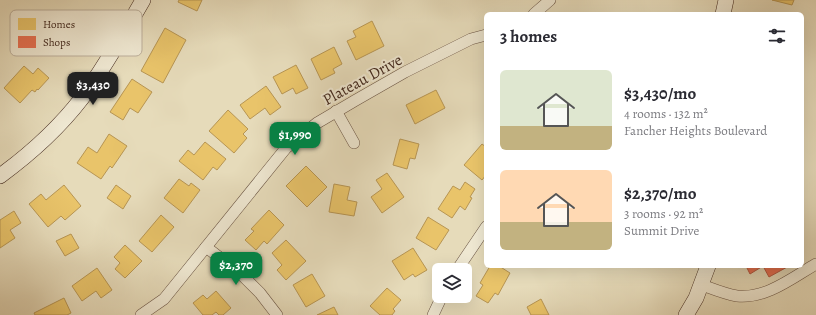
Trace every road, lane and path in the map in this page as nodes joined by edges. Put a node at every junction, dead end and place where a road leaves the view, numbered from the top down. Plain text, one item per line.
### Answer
1 (143, 0) edge
2 (550, 0) edge
3 (726, 0) edge
4 (137, 10) edge
5 (536, 12) edge
6 (723, 12) edge
7 (484, 36) edge
8 (110, 56) edge
9 (336, 111) junction
10 (354, 143) dead end
11 (0, 176) edge
12 (484, 230) edge
13 (206, 247) junction
14 (462, 263) edge
15 (816, 264) edge
16 (707, 268) edge
17 (702, 285) junction
18 (439, 303) edge
19 (141, 315) edge
20 (277, 315) edge
21 (433, 315) edge
22 (686, 315) edge

1 - 4 street
2 - 5 street
3 - 6 street
7 - 9 street, Plateau Drive
8 - 11 street
9 - 10 street
9 - 13 street, Plateau Drive
12 - 14 street
13 - 19 street, Plateau Drive
13 - 20 street
15 - 17 street
16 - 17 street
17 - 22 street
18 - 21 street

